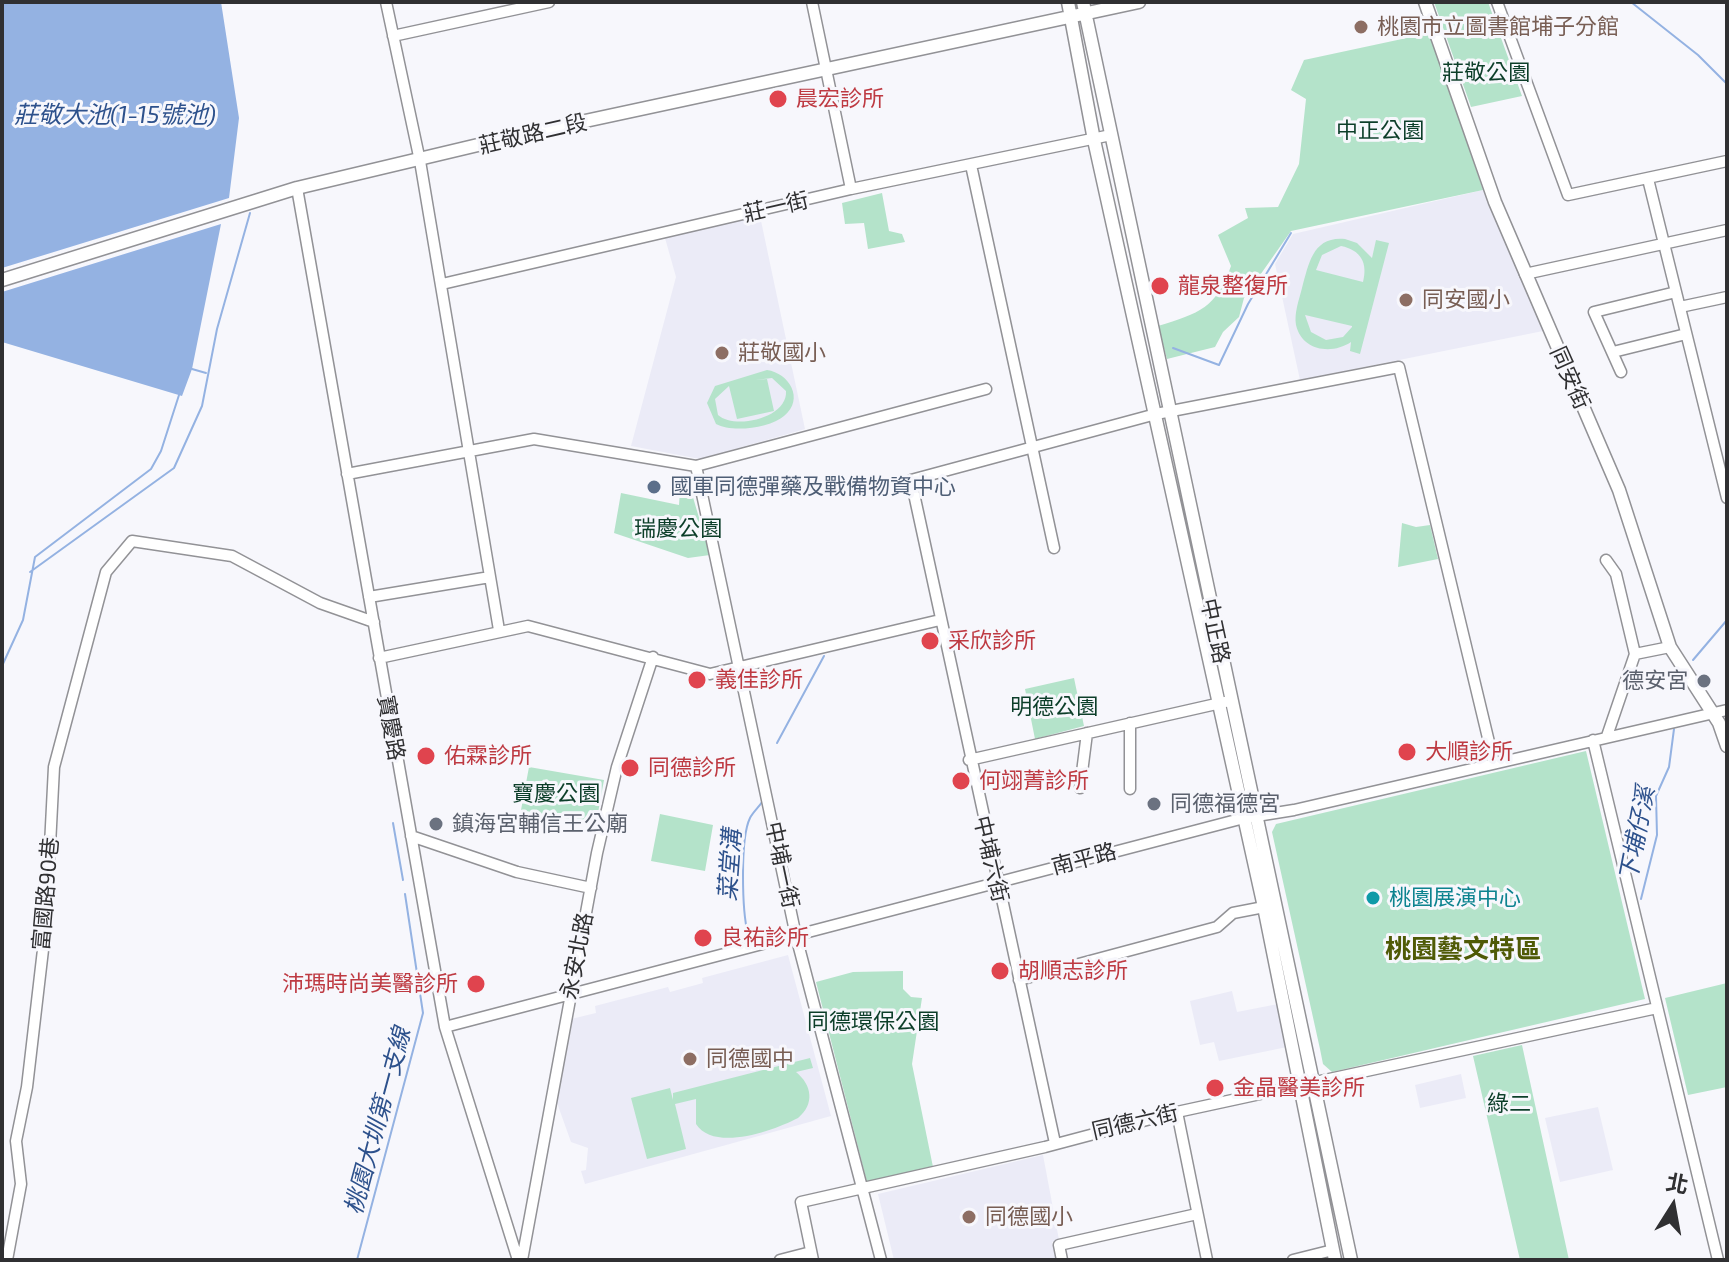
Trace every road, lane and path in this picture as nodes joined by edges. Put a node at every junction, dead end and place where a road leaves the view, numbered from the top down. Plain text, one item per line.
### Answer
1 (386, 2) edge
2 (549, 2) edge
3 (812, 2) edge
4 (1068, 2) edge
5 (1139, 2) edge
6 (1425, 2) edge
7 (1497, 2) edge
8 (1084, 8) edge
9 (1071, 17) junction
10 (393, 36) junction
11 (828, 69) junction
12 (1111, 135) junction
13 (1094, 140) junction
14 (420, 161) junction
15 (1727, 161) edge
16 (971, 165) junction
17 (1648, 179) junction
18 (297, 188) junction
19 (851, 189) junction
20 (1727, 230) edge
21 (1664, 244) junction
22 (1525, 274) junction
23 (2, 280) edge
24 (442, 284) junction
25 (1676, 292) junction
26 (1727, 297) edge
27 (1680, 307) junction
28 (1686, 334) junction
29 (1613, 352) junction
30 (1621, 372) dead end
31 (986, 389) dead end
32 (1170, 412) junction
33 (1156, 414) junction
34 (1031, 449) junction
35 (469, 452) junction
36 (696, 466) junction
37 (347, 474) junction
38 (1727, 498) edge
39 (1054, 548) dead end
40 (1606, 560) dead end
41 (490, 577) junction
42 (369, 597) junction
43 (940, 620) junction
44 (374, 622) junction
45 (499, 630) junction
46 (1670, 647) junction
47 (1635, 654) junction
48 (653, 657) junction
49 (379, 658) junction
50 (739, 669) junction
51 (1224, 702) junction
52 (1727, 710) edge
53 (1713, 713) junction
54 (1130, 723) junction
55 (1087, 733) junction
56 (1607, 736) junction
57 (1593, 740) junction
58 (1727, 746) edge
59 (969, 760) junction
60 (1494, 763) junction
61 (1080, 788) dead end
62 (1130, 789) dead end
63 (1244, 818) junction
64 (1258, 818) junction
65 (411, 836) junction
66 (996, 883) junction
67 (591, 888) junction
68 (1264, 907) junction
69 (796, 936) junction
70 (1019, 980) junction
71 (569, 995) junction
72 (1657, 1008) junction
73 (445, 1027) junction
74 (1313, 1083) junction
75 (1299, 1085) junction
76 (1177, 1112) junction
77 (1055, 1143) junction
78 (862, 1188) junction
79 (1197, 1214) junction
80 (1334, 1255) edge
81 (812, 1256) edge
82 (7, 1260) edge
83 (520, 1260) edge
84 (780, 1260) edge
85 (881, 1260) edge
86 (1062, 1260) edge
87 (1207, 1260) edge
88 (1293, 1260) edge
89 (1351, 1260) edge
90 (1718, 1260) edge

1 - 10 street
2 - 10 street
3 - 11 street
4 - 9 street, 中正路
5 - 8 street, 莊敬路二段
6 - 22 street, 同安街
7 - 17 street
8 - 9 street, 莊敬路二段
8 - 12 street, 中正路
9 - 11 street, 莊敬路二段
9 - 13 street, 中正路
10 - 14 street
11 - 14 street, 莊敬路二段
11 - 19 street
12 - 13 street, 莊一街
12 - 32 street, 中正路
13 - 16 street, 莊一街
13 - 33 street, 中正路
14 - 18 street, 莊敬路二段
14 - 24 street
15 - 17 street
16 - 19 street, 莊一街
16 - 34 street
17 - 21 street
18 - 23 street, 莊敬路二段
18 - 37 street, 寶慶路
19 - 24 street, 莊一街
20 - 21 street
21 - 22 street
21 - 25 street
22 - 46 street, 同安街
24 - 35 street
25 - 27 street
25 - 29 street
26 - 27 street
27 - 28 street
28 - 29 street
28 - 38 street
29 - 30 street
31 - 36 street
32 - 33 street
32 - 51 street, 中正路
32 - 60 street
33 - 34 street
33 - 51 street, 中正路
34 - 39 street
34 - 43 street, 中埔六街
35 - 36 street
35 - 37 street
35 - 41 street
36 - 50 street, 中埔一街
37 - 42 street, 寶慶路
40 - 47 street
41 - 42 street
41 - 45 street
42 - 44 street, 寶慶路
43 - 50 street
43 - 59 street, 中埔六街
44 - 49 street, 寶慶路
44 - 82 street, 富國路90巷
45 - 48 street
45 - 49 street
46 - 47 street
46 - 53 street, 同安街
47 - 56 street
48 - 50 street
48 - 67 street, 永安北路
49 - 65 street, 寶慶路
50 - 69 street, 中埔一街
51 - 54 street
51 - 63 street, 中正路
51 - 64 street, 中正路
52 - 53 street, 南平路
53 - 56 street, 南平路
53 - 58 street, 同安街
54 - 55 street
54 - 62 street
55 - 59 street
55 - 61 street
56 - 57 street, 南平路
57 - 60 street, 南平路
57 - 72 street
59 - 66 street, 中埔六街
60 - 64 street, 南平路
63 - 64 street, 南平路
63 - 66 street, 南平路
63 - 68 street, 中正路
64 - 74 street, 中正路
65 - 67 street
65 - 73 street, 寶慶路
66 - 69 street, 南平路
66 - 70 street, 中埔六街
67 - 71 street, 永安北路
68 - 70 street
68 - 75 street, 中正路
69 - 71 street, 南平路
69 - 78 street, 中埔一街
70 - 77 street, 中埔六街
71 - 73 street, 南平路
71 - 83 street, 永安北路
72 - 74 street, 同德六街
72 - 90 street
73 - 83 street, 寶慶路
74 - 75 street, 同德六街
74 - 89 street, 中正路
75 - 76 street, 同德六街
75 - 80 street, 中正路
76 - 77 street, 同德六街
76 - 79 street
77 - 78 street, 同德六街
78 - 81 street, 同德六街
78 - 85 street, 中埔一街
79 - 86 street
79 - 87 street
80 - 88 street
81 - 84 street

